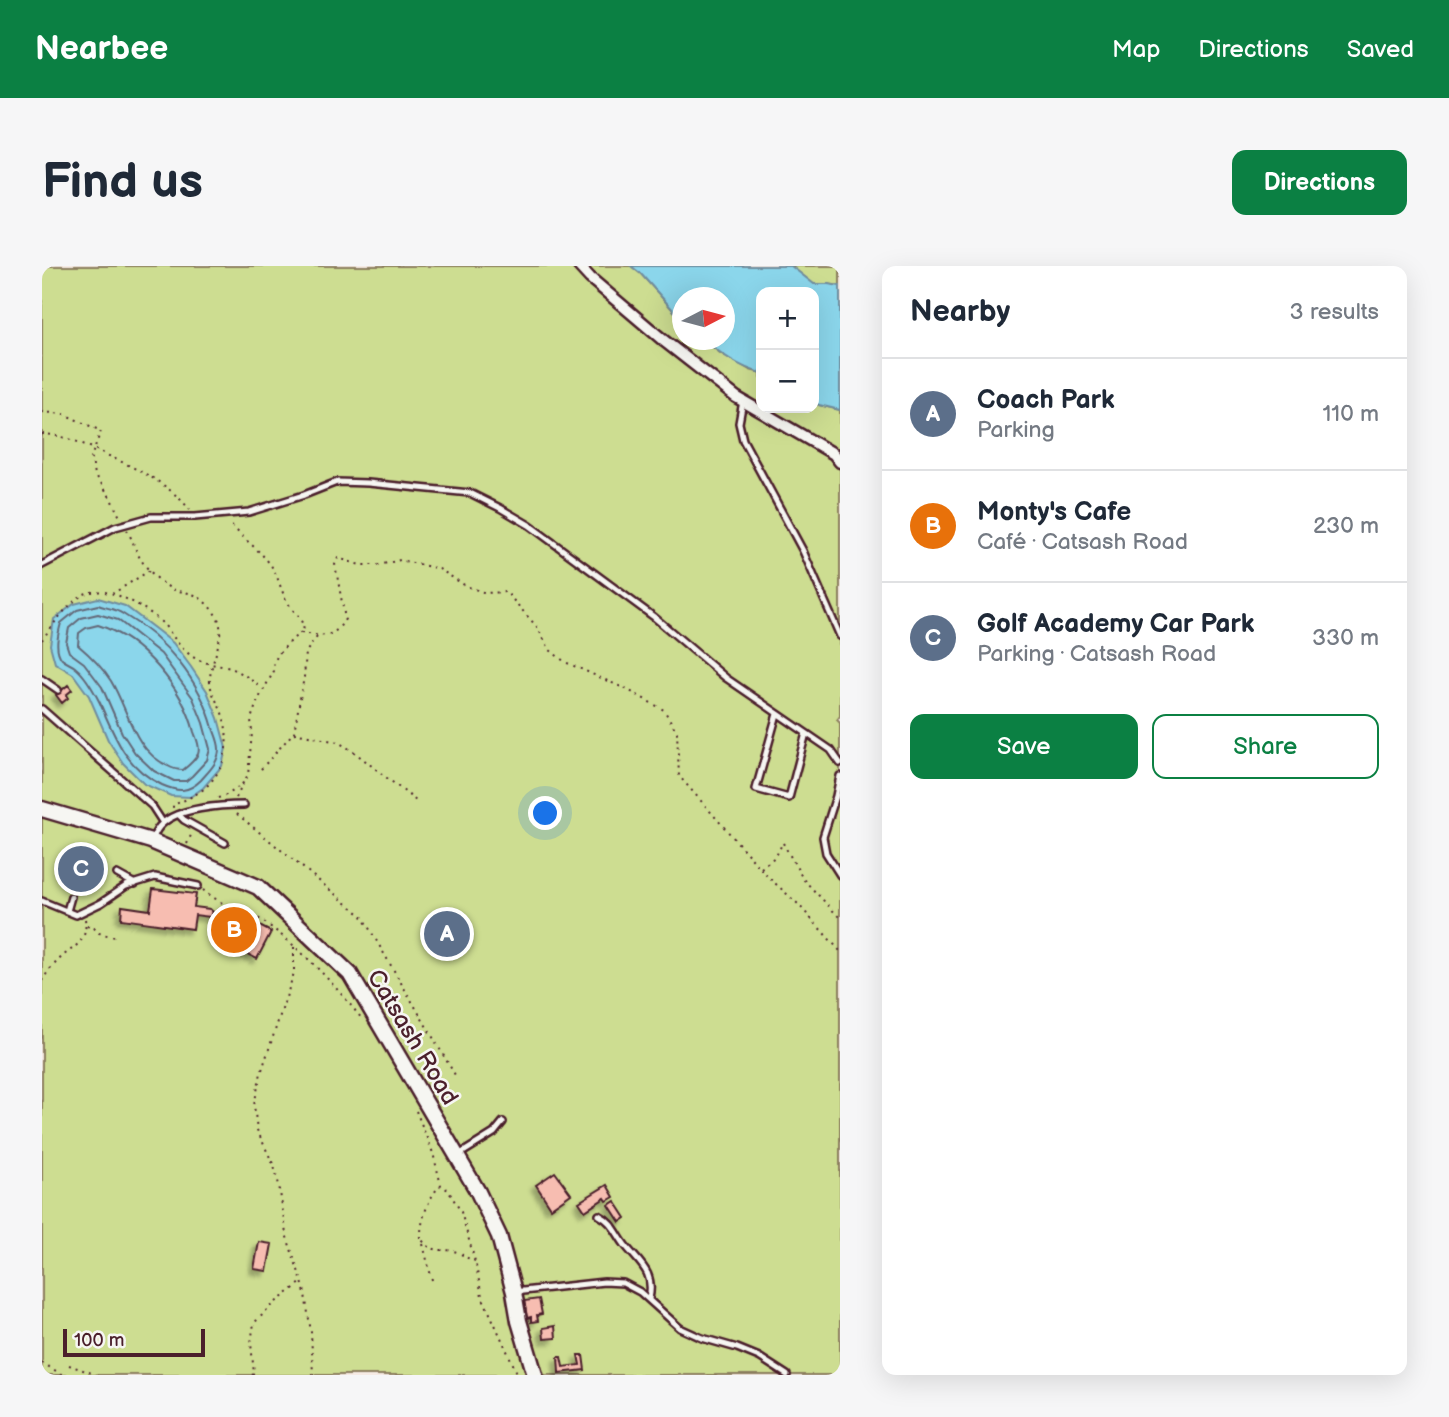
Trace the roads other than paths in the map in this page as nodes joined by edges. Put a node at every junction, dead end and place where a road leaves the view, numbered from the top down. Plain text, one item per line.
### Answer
1 (579, 266) edge
2 (743, 401) junction
3 (840, 462) edge
4 (42, 565) edge
5 (840, 635) edge
6 (42, 679) edge
7 (58, 690) dead end
8 (42, 709) edge
9 (778, 714) junction
10 (806, 733) junction
11 (840, 763) edge
12 (840, 776) edge
13 (244, 805) dead end
14 (42, 809) edge
15 (176, 816) junction
16 (163, 823) junction
17 (151, 841) junction
18 (225, 843) dead end
19 (117, 874) dead end
20 (840, 875) edge
21 (135, 884) junction
22 (198, 886) road end
23 (71, 897) dead end
24 (42, 901) edge
25 (67, 911) junction
26 (503, 1122) dead end
27 (457, 1156) junction
28 (600, 1215) dead end
29 (514, 1292) junction
30 (649, 1299) junction
31 (535, 1375) edge
32 (787, 1375) edge

1 - 2 street
2 - 3 street
2 - 5 lane
4 - 9 lane
6 - 7 lane
8 - 16 lane
9 - 10 lane
9 - 10 lane
10 - 11 lane
12 - 20 lane
13 - 15 lane
14 - 17 street, Catsash Road
15 - 16 lane
15 - 18 lane
16 - 17 lane
17 - 27 street, Catsash Road
19 - 21 lane
21 - 22 lane
21 - 25 lane
23 - 25 lane
24 - 25 lane
26 - 27 lane
27 - 29 street, Catsash Road
28 - 30 lane
29 - 30 lane
29 - 31 street, Catsash Road
30 - 32 lane

